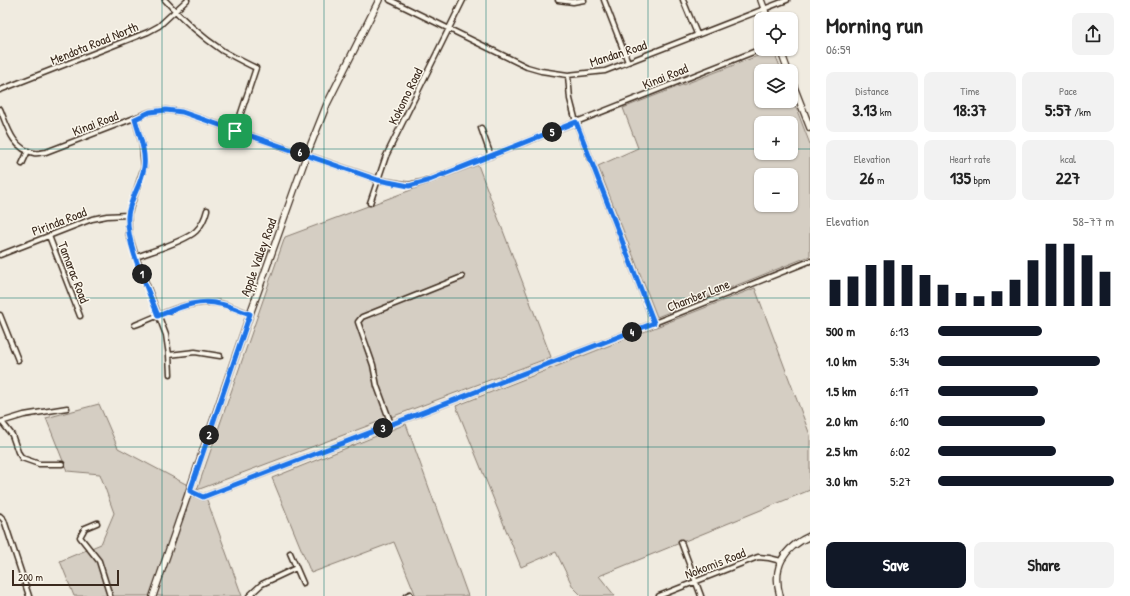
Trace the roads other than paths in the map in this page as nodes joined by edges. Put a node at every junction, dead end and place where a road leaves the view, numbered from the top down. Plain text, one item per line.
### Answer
1 (165, 0) edge
2 (187, 0) edge
3 (379, 0) edge
4 (390, 0) edge
5 (463, 0) edge
6 (558, 0) edge
7 (584, 0) edge
8 (604, 0) edge
9 (683, 0) edge
10 (761, 0) edge
11 (787, 0) edge
12 (764, 9) junction
13 (175, 12) junction
14 (765, 12) edge
15 (448, 29) junction
16 (697, 34) junction
17 (754, 51) edge
18 (628, 62) junction
19 (568, 75) junction
20 (0, 90) edge
21 (798, 96) edge
22 (0, 109) edge
23 (135, 119) junction
24 (576, 122) junction
25 (481, 128) dead end
26 (810, 128) edge
27 (235, 131) junction
28 (28, 151) junction
29 (307, 154) junction
30 (491, 156) junction
31 (22, 164) dead end
32 (378, 180) junction
33 (370, 202) dead end
34 (207, 210) dead end
35 (128, 215) junction
36 (49, 236) junction
37 (0, 255) edge
38 (136, 257) junction
39 (810, 261) edge
40 (462, 277) dead end
41 (250, 314) junction
42 (0, 315) edge
43 (80, 316) dead end
44 (158, 316) junction
45 (654, 323) junction
46 (135, 324) dead end
47 (169, 355) junction
48 (220, 356) dead end
49 (18, 360) dead end
50 (170, 374) dead end
51 (67, 408) dead end
52 (1, 422) edge
53 (391, 424) junction
54 (62, 464) dead end
55 (190, 491) junction
56 (0, 516) edge
57 (97, 523) dead end
58 (810, 536) edge
59 (681, 542) dead end
60 (290, 553) dead end
61 (781, 561) junction
62 (296, 568) junction
63 (696, 581) junction
64 (303, 583) dead end
65 (29, 596) edge
66 (110, 596) edge
67 (153, 596) edge
68 (250, 596) edge
69 (659, 596) edge
70 (701, 596) edge
71 (780, 596) edge

1 - 13 street
2 - 13 street, Mendota Road North
3 - 29 main road, Apple Valley Road
4 - 15 street, Mandan Road
5 - 15 street, Kokomo Road
6 - 7 street
8 - 18 street
9 - 16 street
10 - 12 main road
11 - 12 street, Mandan Road
12 - 14 main road
12 - 16 street, Mandan Road
13 - 20 street, Mendota Road North
13 - 27 street
15 - 19 street, Mandan Road
15 - 32 street, Kokomo Road
16 - 18 street, Mandan Road
17 - 24 street, Kinai Road
18 - 19 street, Mandan Road
19 - 24 street
21 - 26 main road
22 - 28 street
23 - 27 street, Kinai Road
23 - 28 street, Kinai Road
23 - 35 street
24 - 30 street, Kinai Road
24 - 45 street
25 - 30 street
27 - 29 street, Kinai Road
28 - 31 street
29 - 32 street, Kinai Road
29 - 41 main road, Apple Valley Road
30 - 32 street, Kinai Road
32 - 33 street, Kokomo Road
34 - 38 street
35 - 36 street, Pirinda Road
35 - 38 street
36 - 37 street, Pirinda Road
36 - 43 street, Tamarac Road
38 - 44 street
39 - 45 street, Chamber Lane
40 - 53 street
41 - 44 street
41 - 55 main road, Apple Valley Road
42 - 49 street
44 - 46 street
44 - 47 street
45 - 53 street, Chamber Lane
47 - 48 street
47 - 50 street
51 - 52 street
52 - 54 street
53 - 55 street, Chamber Lane
55 - 67 main road, Apple Valley Road
56 - 65 street
57 - 66 street
58 - 61 main road
59 - 63 street
60 - 62 street
61 - 63 street, Nokomis Road
61 - 71 main road
62 - 64 street
62 - 68 street
63 - 69 street, Nokomis Road
63 - 70 street

